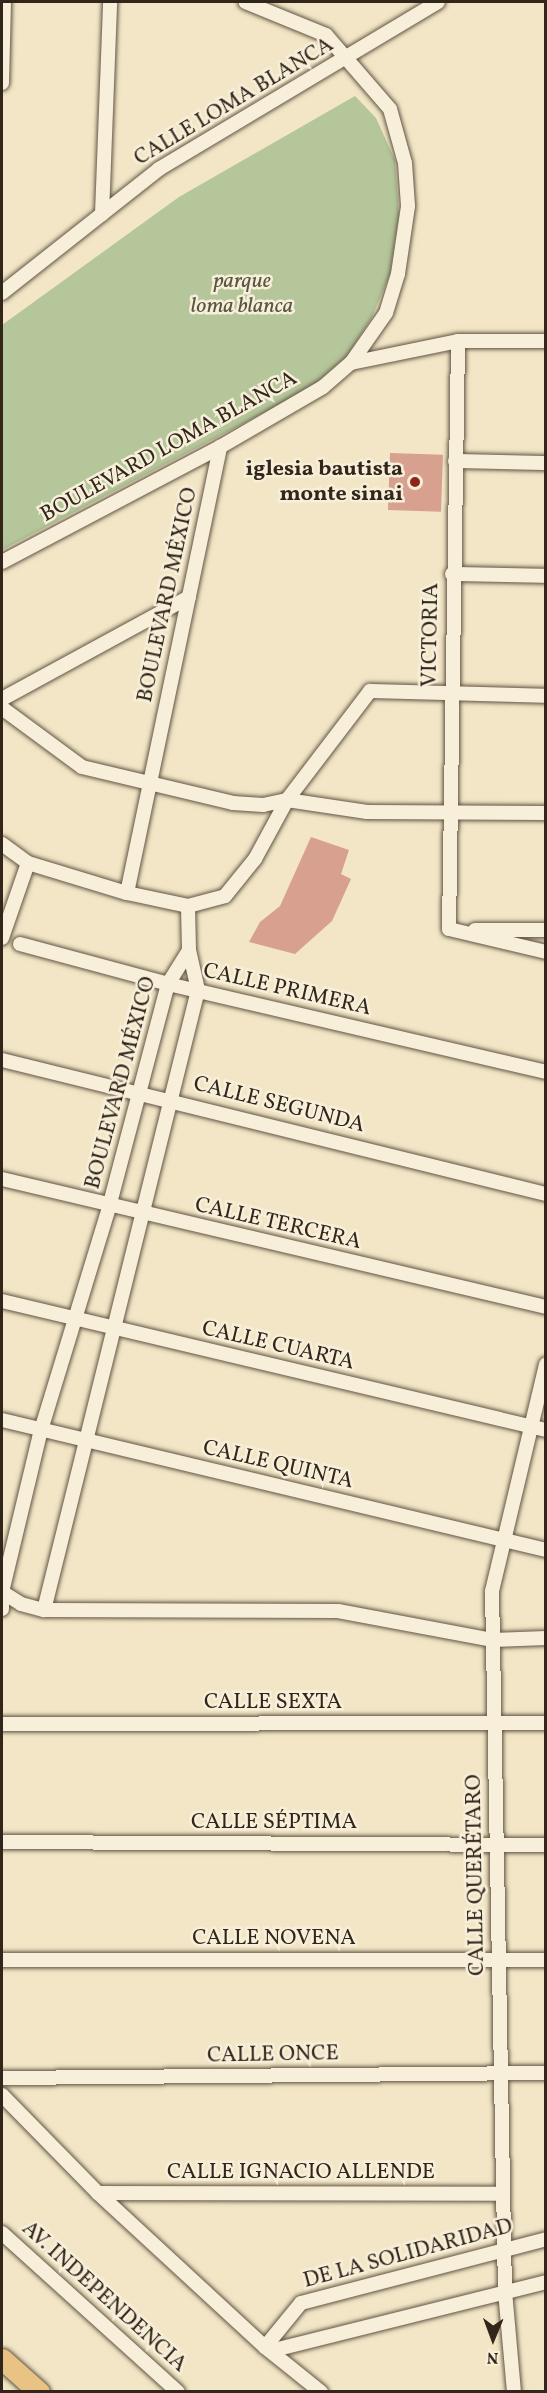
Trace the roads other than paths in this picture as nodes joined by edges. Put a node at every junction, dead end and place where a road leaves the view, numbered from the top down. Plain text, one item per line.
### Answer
1 (4, 2) edge
2 (110, 2) edge
3 (245, 2) edge
4 (438, 2) edge
5 (345, 59) junction
6 (2, 83) edge
7 (102, 214) junction
8 (2, 293) edge
9 (458, 340) junction
10 (546, 341) edge
11 (351, 363) junction
12 (220, 447) junction
13 (456, 461) junction
14 (546, 463) edge
15 (2, 562) edge
16 (452, 574) junction
17 (546, 576) edge
18 (189, 597) junction
19 (451, 695) junction
20 (546, 696) edge
21 (2, 699) edge
22 (2, 708) edge
23 (150, 782) junction
24 (287, 800) junction
25 (450, 812) junction
26 (546, 813) edge
27 (2, 844) edge
28 (28, 863) junction
29 (127, 893) junction
30 (188, 906) junction
31 (449, 929) junction
32 (546, 930) edge
33 (2, 938) edge
34 (20, 944) dead end
35 (189, 950) junction
36 (546, 952) edge
37 (168, 984) junction
38 (198, 990) junction
39 (2, 1060) edge
40 (546, 1072) edge
41 (138, 1096) junction
42 (171, 1100) junction
43 (2, 1179) edge
44 (546, 1194) edge
45 (109, 1207) junction
46 (143, 1215) junction
47 (2, 1301) edge
48 (546, 1307) edge
49 (77, 1318) junction
50 (115, 1329) junction
51 (546, 1364) edge
52 (2, 1420) edge
53 (531, 1427) junction
54 (41, 1430) junction
55 (546, 1430) edge
56 (87, 1441) junction
57 (504, 1540) junction
58 (546, 1550) edge
59 (2, 1592) edge
60 (2, 1610) edge
61 (44, 1610) junction
62 (546, 1638) edge
63 (493, 1640) junction
64 (546, 1723) edge
65 (2, 1724) edge
66 (495, 1724) junction
67 (2, 1842) edge
68 (546, 1845) edge
69 (497, 1846) junction
70 (2, 1960) edge
71 (546, 1960) edge
72 (499, 1961) junction
73 (546, 2073) edge
74 (501, 2074) junction
75 (2, 2078) edge
76 (2, 2095) edge
77 (98, 2193) junction
78 (503, 2194) junction
79 (2, 2233) edge
80 (546, 2239) edge
81 (504, 2249) junction
82 (546, 2282) edge
83 (505, 2292) junction
84 (267, 2349) junction
85 (2, 2359) edge
86 (39, 2391) edge
87 (178, 2391) edge
88 (321, 2391) edge
89 (514, 2391) edge

1 - 6 street
2 - 7 street
3 - 5 street
4 - 5 street, CALLE LOMA BLANCA
5 - 7 street, CALLE LOMA BLANCA
5 - 11 street
7 - 8 street, CALLE LOMA BLANCA
9 - 10 street
9 - 11 street
9 - 13 street, VICTORIA
11 - 12 street, BOULEVARD LOMA BLANCA
12 - 15 street, BOULEVARD LOMA BLANCA
12 - 18 street, BOULEVARD MÉXICO
13 - 14 street
13 - 16 street, VICTORIA
16 - 17 street
16 - 19 street, VICTORIA
18 - 21 street
18 - 23 street, BOULEVARD MÉXICO
19 - 20 street
19 - 24 street
19 - 25 street, VICTORIA
22 - 23 street
23 - 24 street
23 - 29 street, BOULEVARD MÉXICO
24 - 25 street
24 - 30 street
25 - 26 street
25 - 31 street, VICTORIA
27 - 28 street
28 - 29 street
28 - 33 street
29 - 30 street
30 - 35 street
31 - 32 street
31 - 36 street
34 - 37 street, CALLE PRIMERA
35 - 37 street, BOULEVARD MÉXICO
35 - 38 street
37 - 38 street, CALLE PRIMERA
37 - 41 street, BOULEVARD MÉXICO
38 - 40 street, CALLE PRIMERA
38 - 42 street
39 - 41 street, CALLE SEGUNDA
41 - 42 street, CALLE SEGUNDA
41 - 45 street, BOULEVARD MÉXICO
42 - 44 street, CALLE SEGUNDA
42 - 46 street
43 - 45 street, CALLE TERCERA
45 - 46 street, CALLE TERCERA
45 - 49 street, BOULEVARD MÉXICO
46 - 48 street, CALLE TERCERA
46 - 50 street
47 - 49 street, CALLE CUARTA
49 - 50 street, CALLE CUARTA
49 - 54 street, BOULEVARD MÉXICO
50 - 53 street, CALLE CUARTA
50 - 56 street
51 - 53 street, CALLE QUERÉTARO
52 - 54 street, CALLE QUINTA
53 - 55 street, CALLE CUARTA
53 - 57 street, CALLE QUERÉTARO
54 - 56 street, CALLE QUINTA
54 - 59 street, BOULEVARD MÉXICO
56 - 57 street, CALLE QUINTA
56 - 61 street
57 - 58 street, CALLE QUINTA
57 - 63 street, CALLE QUERÉTARO
59 - 60 street, BOULEVARD MÉXICO
59 - 61 street
61 - 63 street
62 - 63 street
63 - 66 street, CALLE QUERÉTARO
64 - 66 street, CALLE SEXTA
65 - 66 street, CALLE SEXTA
66 - 69 street, CALLE QUERÉTARO
67 - 69 street, CALLE SÉPTIMA
68 - 69 street, CALLE SÉPTIMA
69 - 72 street, CALLE QUERÉTARO
70 - 72 street, CALLE NOVENA
71 - 72 street, CALLE NOVENA
72 - 74 street, CALLE QUERÉTARO
73 - 74 street, CALLE ONCE
74 - 75 street, CALLE ONCE
74 - 78 street, CALLE QUERÉTARO
76 - 77 street
77 - 78 street, CALLE IGNACIO ALLENDE
77 - 84 street
78 - 81 street, CALLE QUERÉTARO
79 - 87 street, AV. INDEPENDENCIA
80 - 81 street, DE LA SOLIDARIDAD
81 - 83 street, CALLE QUERÉTARO
81 - 84 street, DE LA SOLIDARIDAD
82 - 83 street
83 - 84 street
83 - 89 street, CALLE QUERÉTARO
84 - 88 street
85 - 86 main road

